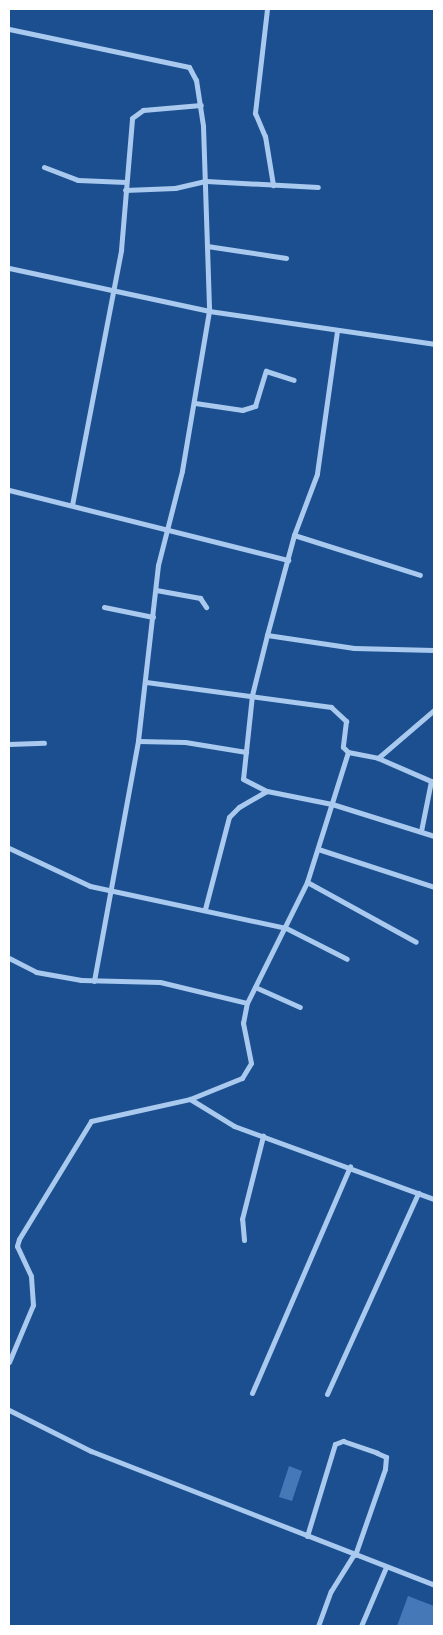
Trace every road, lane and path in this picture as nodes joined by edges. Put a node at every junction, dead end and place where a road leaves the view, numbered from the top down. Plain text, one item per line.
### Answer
1 (267, 9) edge
2 (9, 29) edge
3 (201, 105) junction
4 (44, 167) dead end
5 (206, 181) junction
6 (126, 182) junction
7 (273, 185) junction
8 (318, 187) dead end
9 (125, 190) junction
10 (207, 246) junction
11 (286, 258) dead end
12 (9, 268) edge
13 (113, 290) junction
14 (210, 311) junction
15 (337, 331) junction
16 (434, 344) edge
17 (294, 380) dead end
18 (195, 403) junction
19 (9, 490) edge
20 (72, 505) junction
21 (166, 529) junction
22 (294, 535) junction
23 (288, 560) junction
24 (420, 575) dead end
25 (156, 590) junction
26 (206, 607) dead end
27 (104, 608) dead end
28 (153, 617) junction
29 (267, 635) junction
30 (434, 650) edge
31 (146, 682) junction
32 (252, 695) junction
33 (434, 710) edge
34 (138, 741) junction
35 (44, 743) dead end
36 (9, 744) edge
37 (246, 752) junction
38 (348, 752) junction
39 (378, 758) junction
40 (267, 792) junction
41 (332, 804) junction
42 (421, 832) junction
43 (434, 836) edge
44 (9, 848) edge
45 (318, 849) junction
46 (307, 882) junction
47 (434, 887) edge
48 (112, 892) junction
49 (205, 908) junction
50 (286, 928) junction
51 (416, 942) dead end
52 (9, 958) edge
53 (347, 959) dead end
54 (94, 981) junction
55 (255, 987) junction
56 (247, 1003) junction
57 (300, 1007) dead end
58 (190, 1099) junction
59 (263, 1136) junction
60 (350, 1166) junction
61 (418, 1193) junction
62 (434, 1199) edge
63 (244, 1240) dead end
64 (9, 1342) edge
65 (16, 1347) junction
66 (9, 1362) edge
67 (252, 1393) dead end
68 (327, 1394) dead end
69 (9, 1410) edge
70 (307, 1536) junction
71 (354, 1554) junction
72 (386, 1568) junction
73 (434, 1585) edge
74 (318, 1626) edge
75 (361, 1626) edge

1 - 7 street
2 - 3 street
3 - 5 street
3 - 6 street
4 - 6 street
5 - 7 street
5 - 9 street
5 - 10 street
6 - 9 street
7 - 8 street
9 - 13 street
10 - 11 street
10 - 14 street
12 - 13 street
13 - 14 street
13 - 20 street
14 - 15 street
14 - 18 street
15 - 16 street
15 - 22 street
17 - 18 street
18 - 21 street
19 - 20 street
20 - 21 street
21 - 23 street
21 - 25 street
22 - 23 street
22 - 24 street
23 - 29 street
25 - 26 street
25 - 28 street
27 - 28 street
28 - 31 street
29 - 30 street
29 - 32 street
31 - 32 street
31 - 34 street
32 - 37 street
32 - 38 street
33 - 39 street
34 - 37 street
34 - 48 street
35 - 36 street
37 - 40 street
38 - 39 street
38 - 41 street
39 - 42 street
40 - 41 street
40 - 49 street
41 - 42 street
41 - 45 street
42 - 43 street
44 - 48 street
45 - 46 street
45 - 47 street
46 - 50 street
46 - 51 street
48 - 49 street
48 - 54 street
49 - 50 street
50 - 53 street
50 - 55 street
52 - 54 street
54 - 56 street
55 - 56 street
55 - 57 street
56 - 58 street
58 - 59 street
58 - 65 street
59 - 60 street
59 - 63 street
60 - 61 street
60 - 67 street
61 - 62 street
61 - 68 street
64 - 65 street
65 - 66 street
69 - 70 street
70 - 71 street
70 - 71 street
71 - 72 street
71 - 74 street
72 - 73 street
72 - 75 street

